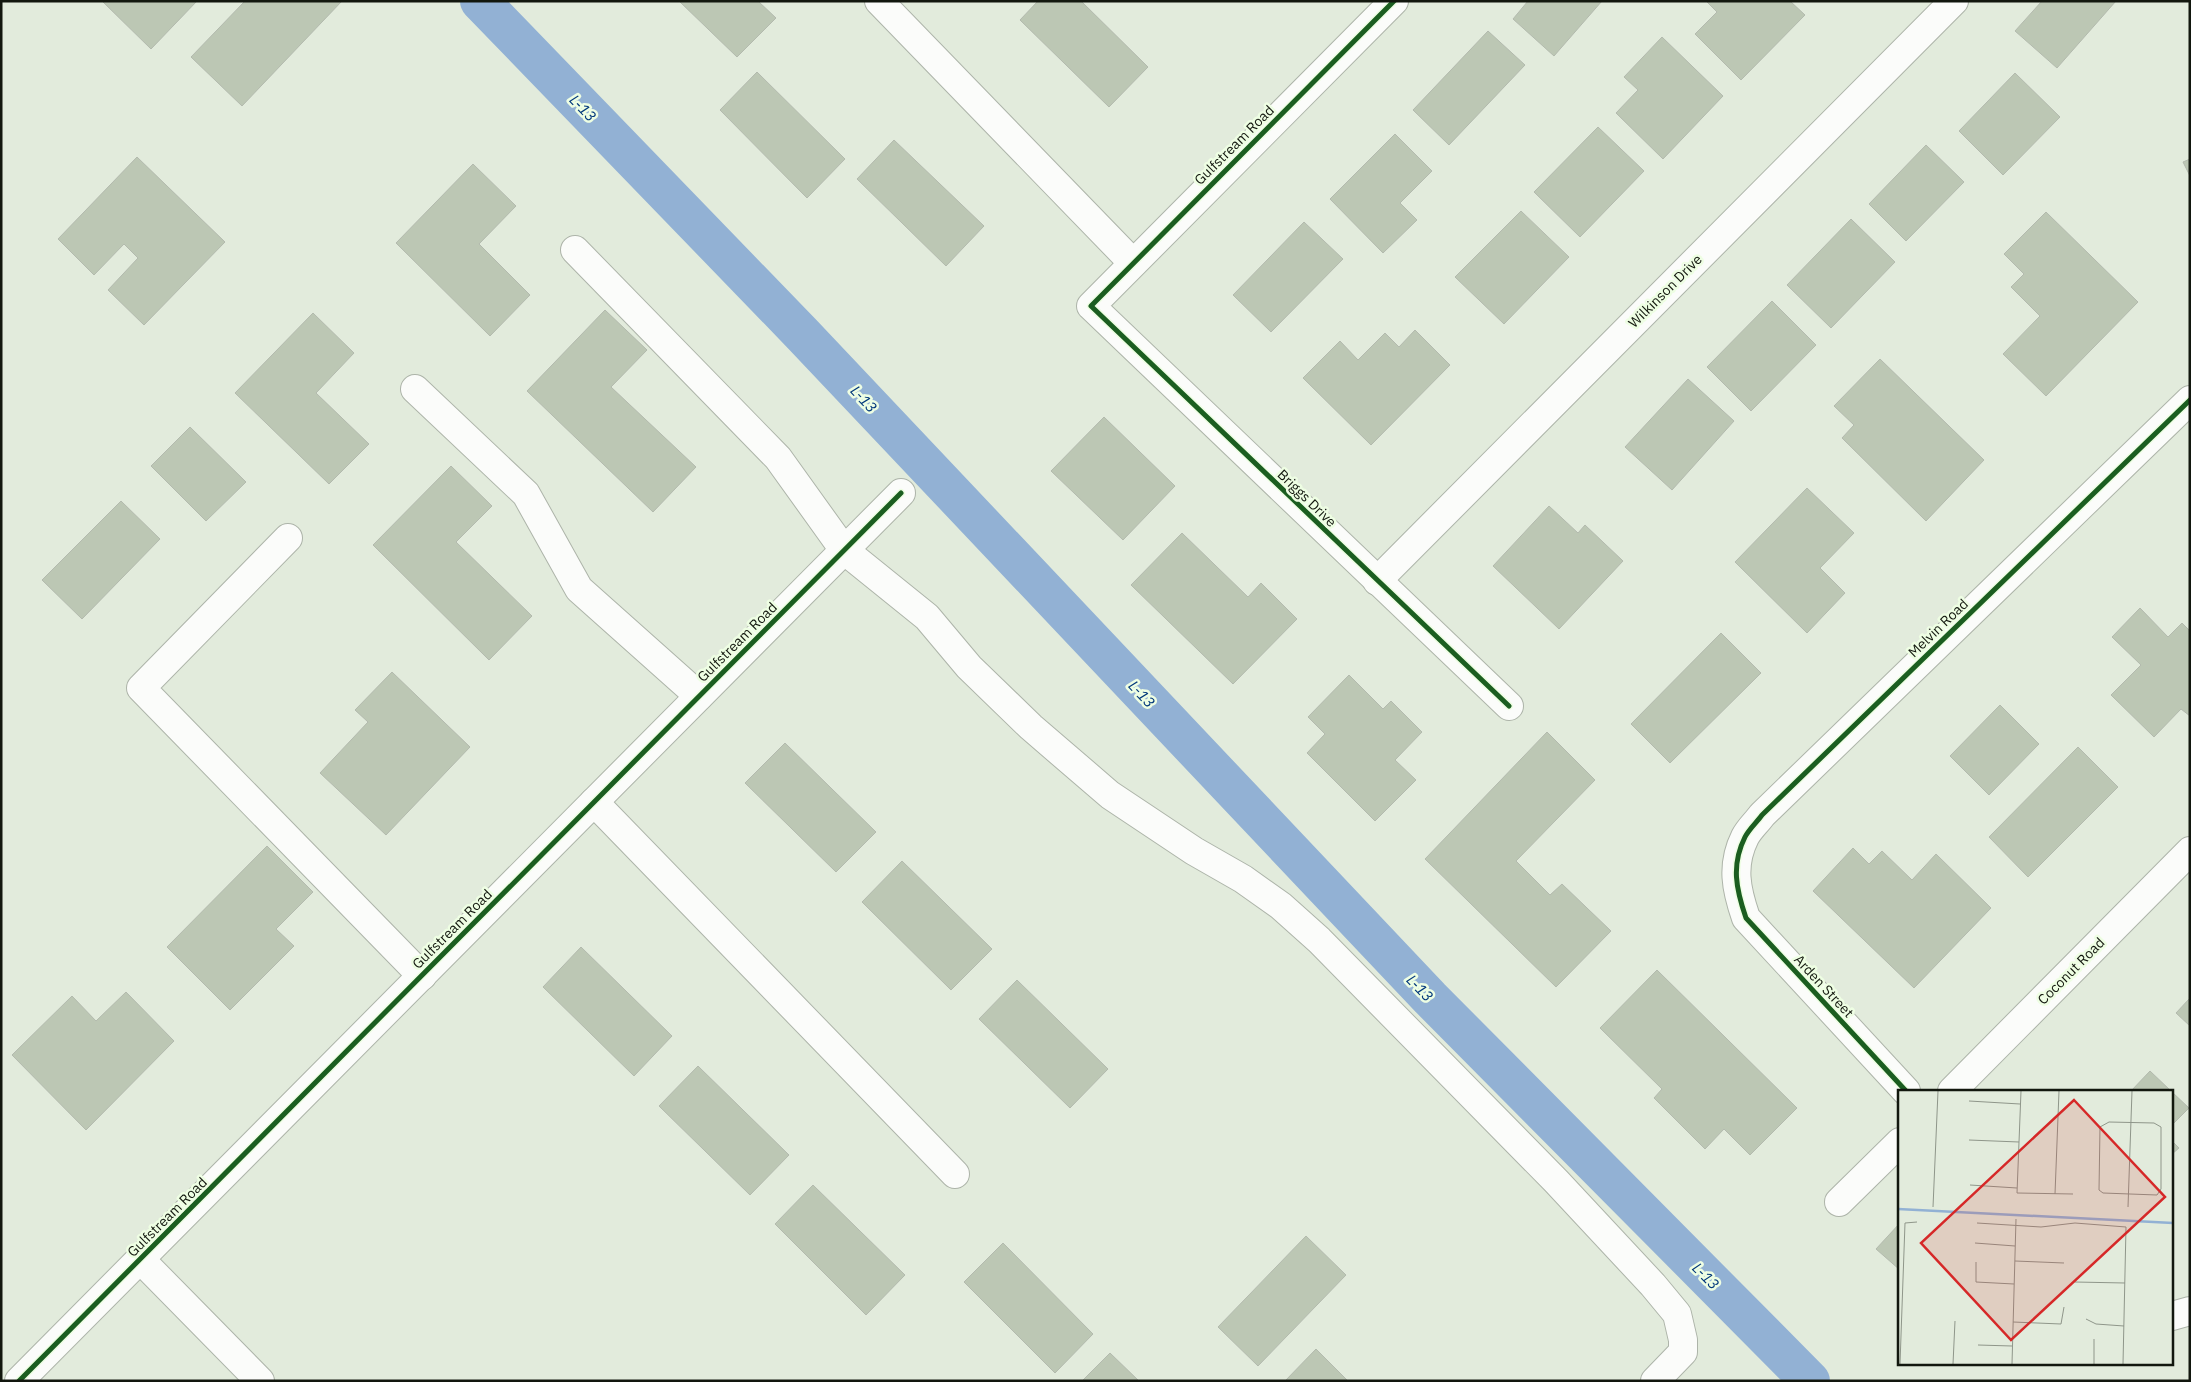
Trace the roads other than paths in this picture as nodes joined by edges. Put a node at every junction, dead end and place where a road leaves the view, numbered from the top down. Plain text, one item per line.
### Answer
1 (879, 1) edge
2 (1394, 1) edge
3 (1954, 1) edge
4 (574, 250) dead end
5 (1133, 263) junction
6 (1091, 306) joint
7 (415, 389) dead end
8 (2190, 400) edge
9 (900, 493) dead end
10 (288, 538) dead end
11 (844, 550) junction
12 (1377, 581) junction
13 (699, 696) junction
14 (1509, 706) dead end
15 (594, 802) junction
16 (2190, 851) edge
17 (1737, 891) joint
18 (422, 976) junction
19 (1905, 1090) edge
20 (1953, 1090) edge
21 (1898, 1144) edge
22 (955, 1174) dead end
23 (1840, 1202) dead end
24 (140, 1259) junction
25 (2190, 1311) edge
26 (2174, 1315) edge
27 (20, 1381) edge
28 (260, 1381) edge
29 (1655, 1381) edge

1 - 5 street
2 - 5 street, Gulfstream Road
3 - 12 street, Wilkinson Drive
4 - 11 street
5 - 6 street, Gulfstream Road
6 - 12 street, Briggs Drive
7 - 13 street
8 - 17 street, Melvin Road
9 - 11 street, Gulfstream Road
10 - 18 street
11 - 13 street, Gulfstream Road
11 - 29 street
12 - 14 street, Briggs Drive
13 - 15 street, Gulfstream Road
15 - 18 street, Gulfstream Road
15 - 22 street
16 - 20 street, Coconut Road
17 - 19 street, Arden Street
18 - 24 street, Gulfstream Road
21 - 23 street
24 - 27 street, Gulfstream Road
24 - 28 street
25 - 26 street

